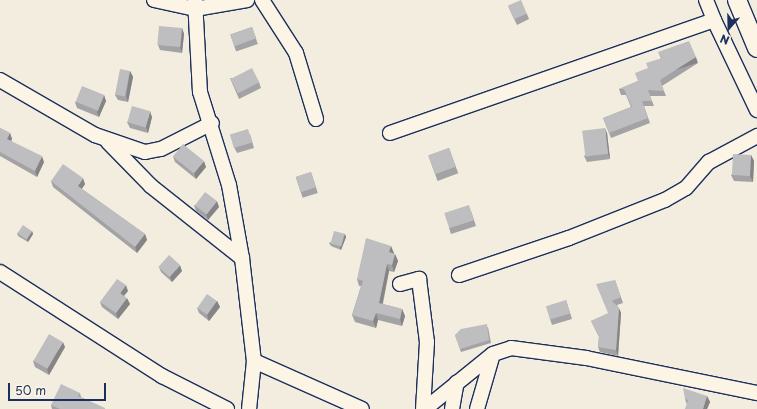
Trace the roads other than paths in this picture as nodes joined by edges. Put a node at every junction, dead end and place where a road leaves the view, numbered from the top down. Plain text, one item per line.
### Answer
1 (154, 0) edge
2 (247, 0) edge
3 (262, 0) edge
4 (706, 0) edge
5 (737, 0) edge
6 (195, 4) edge
7 (714, 20) junction
8 (757, 48) edge
9 (0, 80) edge
10 (757, 110) edge
11 (316, 119) dead end
12 (212, 123) junction
13 (390, 133) dead end
14 (757, 136) edge
15 (106, 139) junction
16 (242, 258) junction
17 (459, 275) dead end
18 (3, 278) edge
19 (400, 284) dead end
20 (493, 354) junction
21 (254, 361) junction
22 (458, 382) junction
23 (757, 393) edge
24 (228, 409) edge
25 (249, 409) edge
26 (362, 409) edge
27 (424, 409) edge
28 (452, 409) edge
29 (477, 409) edge

1 - 6 street
2 - 6 street
3 - 11 street
4 - 7 street
5 - 8 main road
6 - 12 street
7 - 10 street
7 - 13 street
9 - 15 street
12 - 15 street
12 - 16 street
14 - 17 street
15 - 16 street
16 - 21 street
18 - 24 street
19 - 27 street
20 - 22 street
20 - 23 street
20 - 29 street
21 - 25 street
21 - 26 street
22 - 27 street
22 - 28 street

